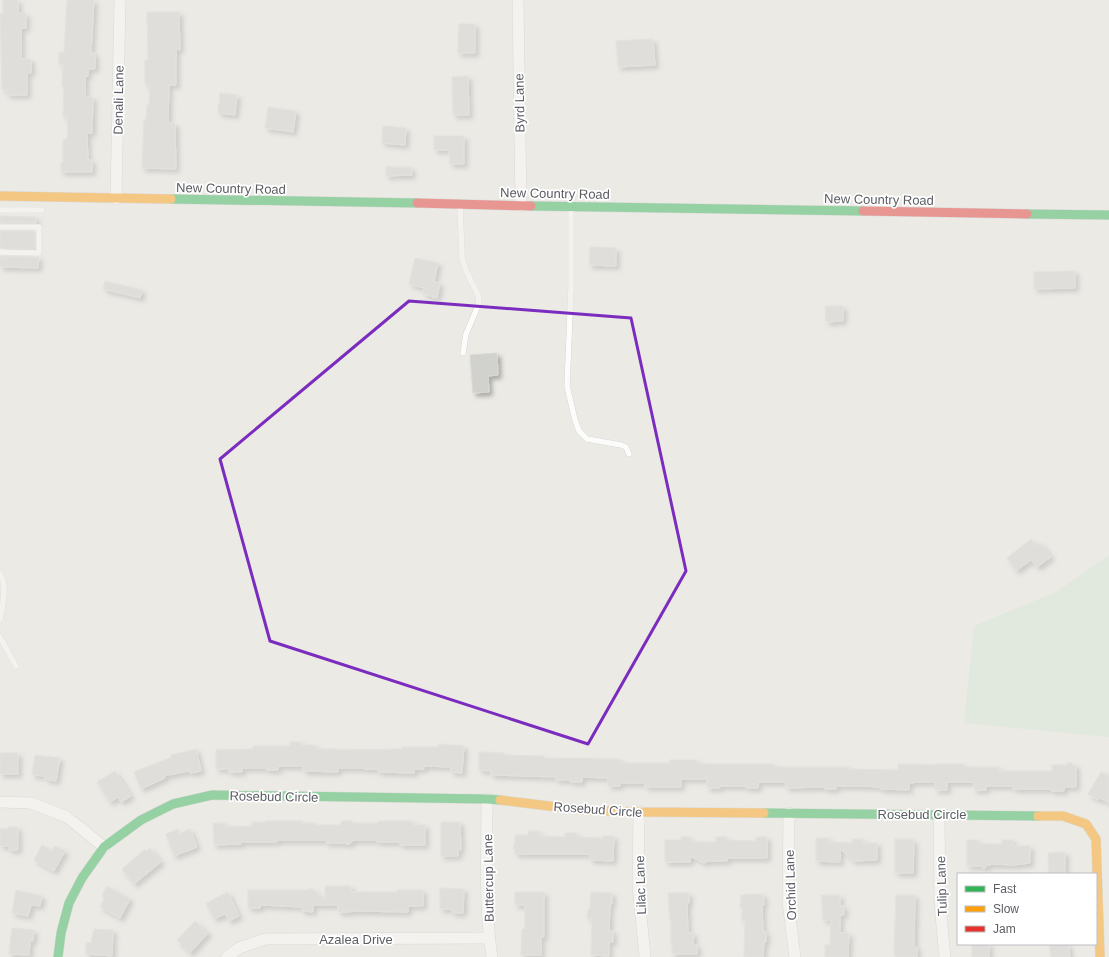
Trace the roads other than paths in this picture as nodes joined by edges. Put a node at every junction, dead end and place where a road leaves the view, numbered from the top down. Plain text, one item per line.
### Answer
1 (120, 0) edge
2 (518, 0) edge
3 (0, 196) edge
4 (116, 199) junction
5 (460, 203) junction
6 (521, 206) junction
7 (571, 206) junction
8 (0, 210) edge
9 (42, 210) dead end
10 (1109, 215) edge
11 (0, 227) edge
12 (0, 252) edge
13 (463, 353) dead end
14 (630, 454) dead end
15 (0, 574) edge
16 (0, 620) edge
17 (0, 637) edge
18 (16, 666) dead end
19 (487, 799) junction
20 (0, 802) edge
21 (639, 812) junction
22 (789, 813) junction
23 (939, 815) junction
24 (104, 847) junction
25 (489, 938) junction
26 (58, 957) edge
27 (227, 957) edge
28 (492, 957) edge
29 (646, 957) edge
30 (794, 957) edge
31 (945, 957) edge
32 (1100, 957) edge

1 - 4 street, Denali Lane
2 - 6 street, Byrd Lane
3 - 4 street, New Country Road
4 - 5 street, New Country Road
5 - 6 street, New Country Road
5 - 13 lane
6 - 7 street, New Country Road
7 - 10 street, New Country Road
7 - 14 lane
8 - 9 lane
11 - 12 lane
15 - 16 lane
17 - 18 lane
19 - 21 street, Rosebud Circle
19 - 24 street, Rosebud Circle
19 - 25 street, Buttercup Lane
20 - 24 street
21 - 22 street, Rosebud Circle
21 - 29 street, Lilac Lane
22 - 23 street, Rosebud Circle
22 - 30 street, Orchid Lane
23 - 31 street, Tulip Lane
23 - 32 street, Rosebud Circle
24 - 26 street, Rosebud Circle
25 - 27 street, Azalea Drive
25 - 28 street, Buttercup Lane

